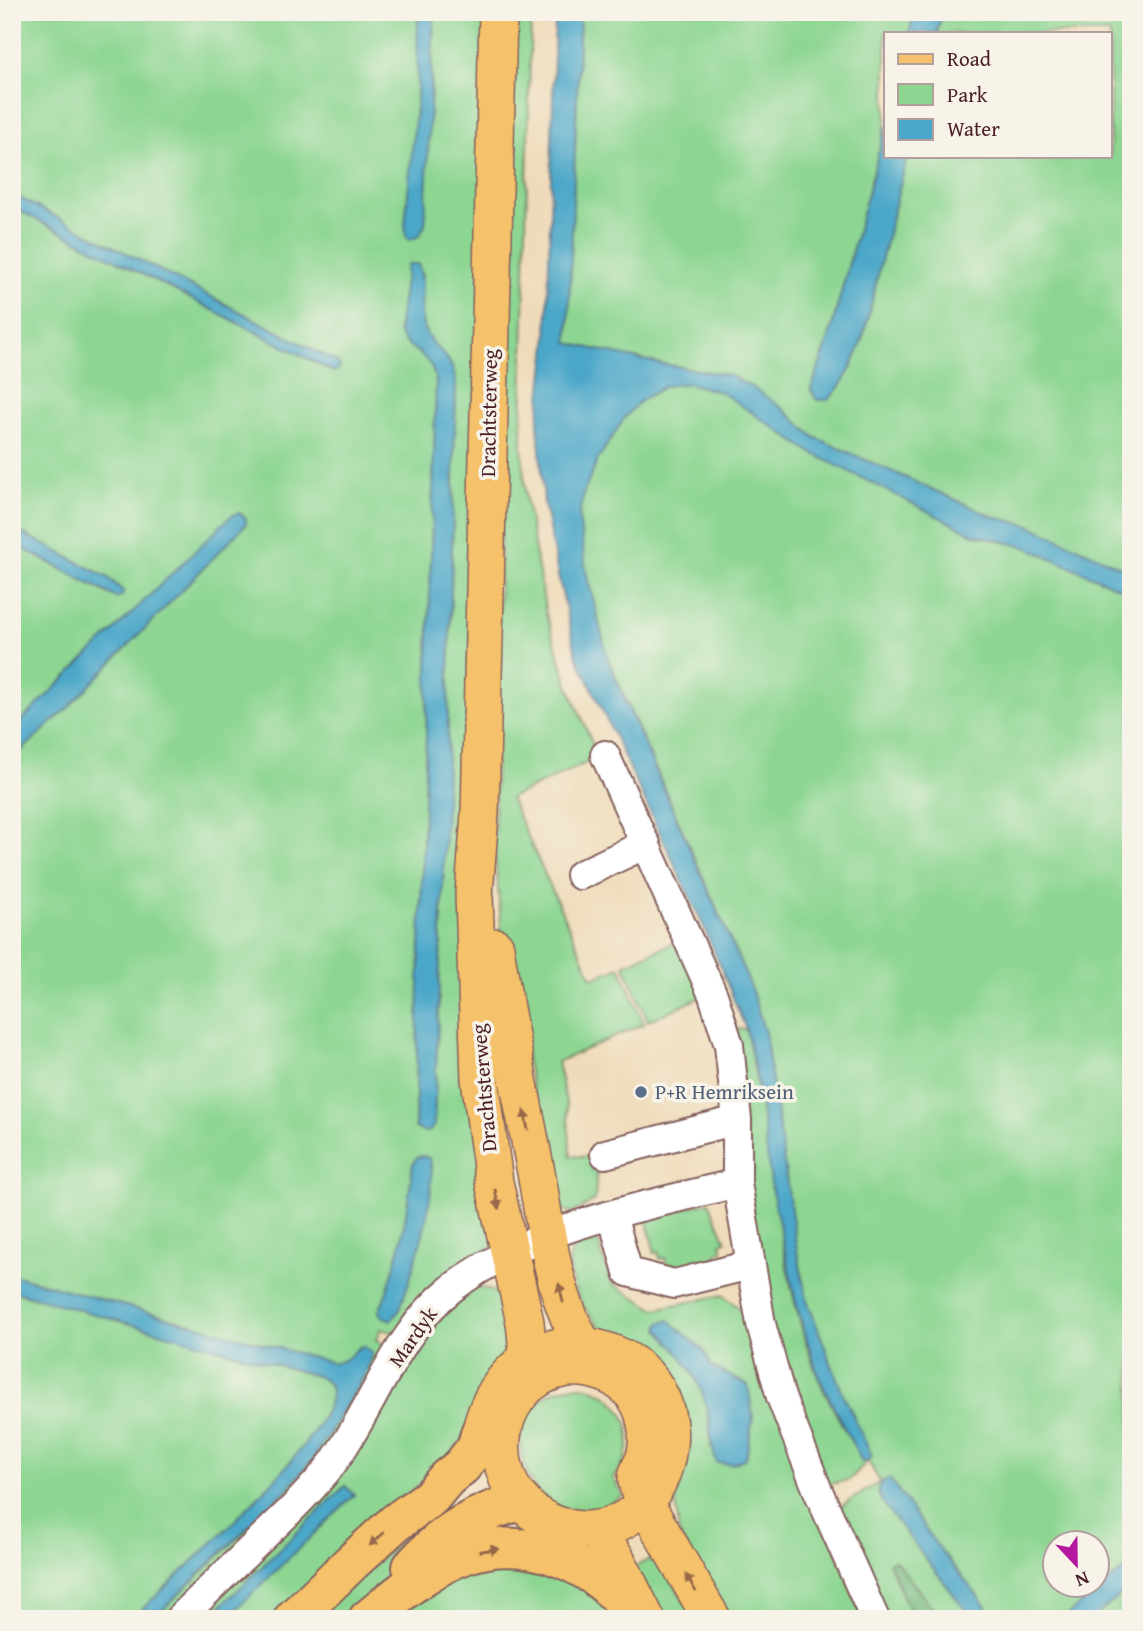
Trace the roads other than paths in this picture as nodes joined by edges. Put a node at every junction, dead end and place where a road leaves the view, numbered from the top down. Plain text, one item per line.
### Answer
1 (498, 12) edge
2 (605, 755) dead end
3 (480, 813) junction
4 (646, 844) junction
5 (580, 875) dead end
6 (737, 1120) junction
7 (605, 1154) dead end
8 (737, 1183) junction
9 (612, 1215) junction
10 (548, 1235) junction
11 (508, 1252) junction
12 (750, 1265) junction
13 (584, 1346) junction
14 (529, 1371) junction
15 (491, 1437) junction
16 (521, 1501) junction
17 (646, 1502) junction
18 (596, 1529) junction
19 (179, 1619) edge
20 (293, 1619) edge
21 (368, 1619) edge
22 (636, 1619) edge
23 (646, 1619) edge
24 (712, 1619) edge
25 (875, 1619) edge

1 - 3 main road, Drachtsterweg
2 - 4 street
10 -> 3 main road, Drachtsterweg
3 -> 11 main road, Drachtsterweg
4 - 5 street
4 - 6 street
6 - 7 street
6 - 8 street
8 - 9 street, Mardyk
8 - 12 street
9 - 10 street, Mardyk
9 - 12 street
10 - 11 street, Mardyk
13 -> 10 main road, Drachtsterweg
11 - 14 main road, Drachtsterweg
11 - 19 street, Mardyk
12 - 25 street
13 - 14 main road
13 - 17 main road
14 - 15 main road
14 - 17 main road
15 - 16 main road
15 -> 20 highway
16 - 18 main road
16 - 21 highway
17 - 18 main road
24 -> 17 main road
18 - 23 main road
21 -> 22 highway

